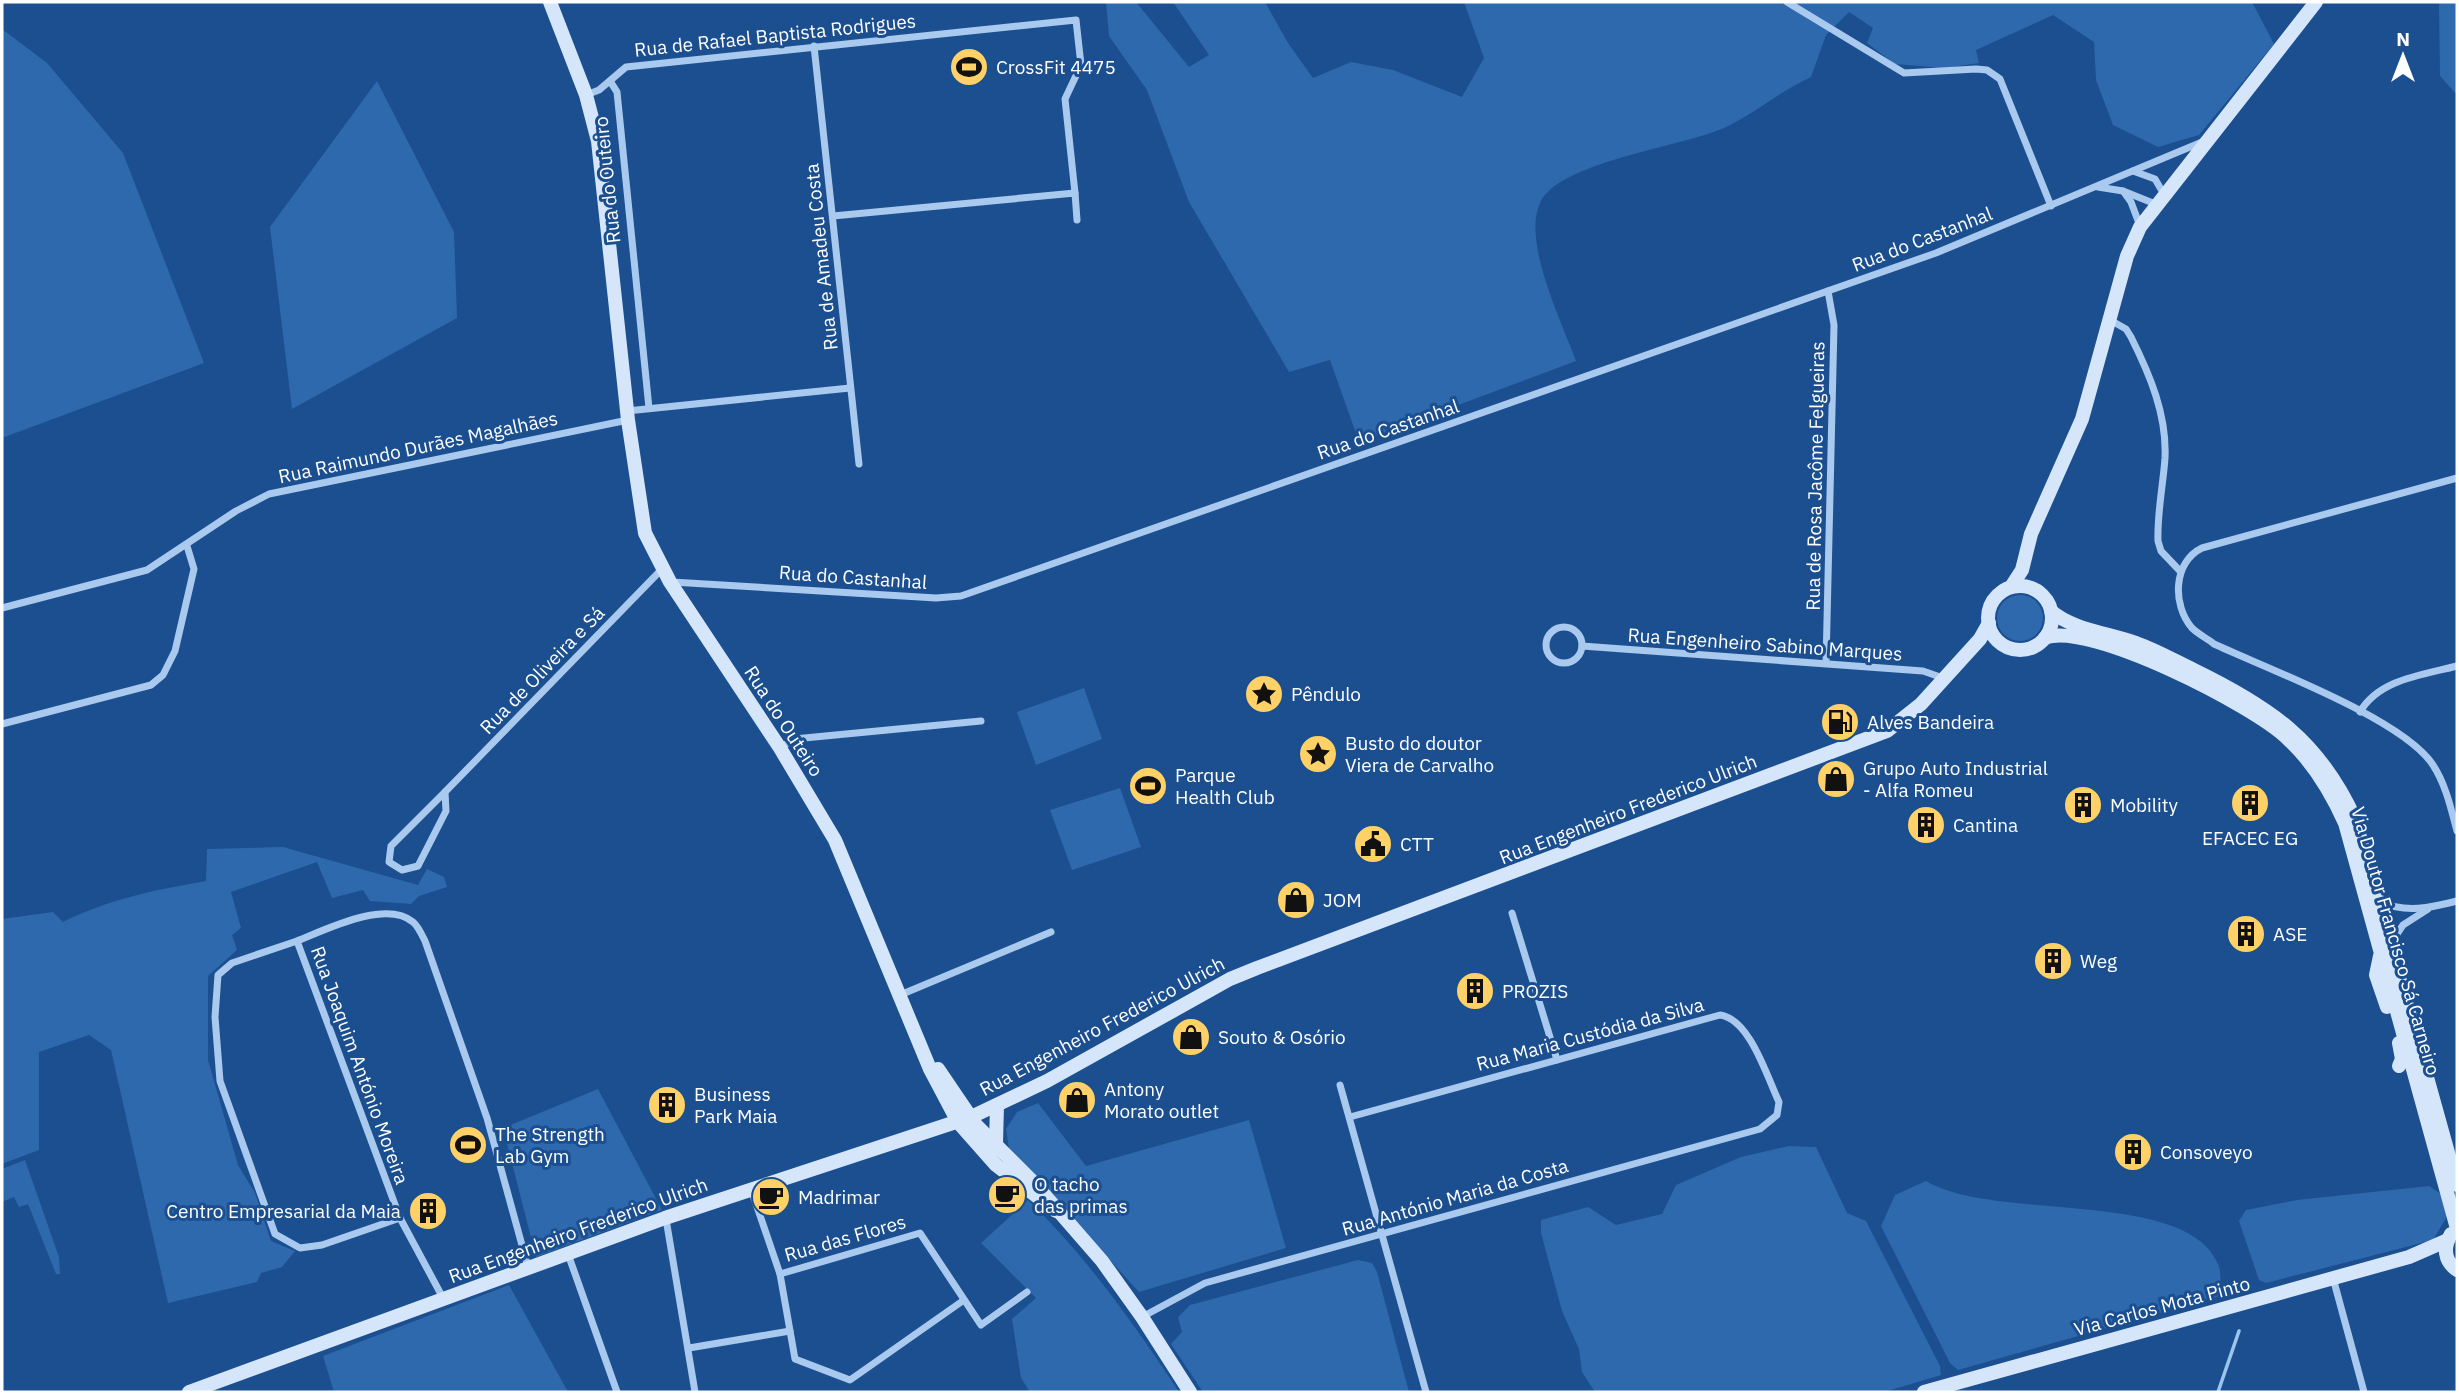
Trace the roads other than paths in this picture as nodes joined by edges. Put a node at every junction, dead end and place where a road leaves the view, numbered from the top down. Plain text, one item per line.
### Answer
1 (550, 2) edge
2 (1787, 2) edge
3 (2316, 2) edge
4 (814, 47) junction
5 (610, 81) junction
6 (586, 95) junction
7 (2209, 139) junction
8 (2130, 171) junction
9 (2097, 187) junction
10 (2123, 191) junction
11 (1074, 192) junction
12 (2162, 201) junction
13 (2051, 206) junction
14 (833, 216) junction
15 (1077, 220) dead end
16 (2140, 227) junction
17 (1828, 291) junction
18 (2110, 320) junction
19 (850, 388) junction
20 (649, 408) junction
21 (627, 415) junction
22 (859, 464) dead end
23 (2457, 478) edge
24 (187, 546) junction
25 (2025, 559) junction
26 (2180, 571) junction
27 (666, 575) junction
28 (2011, 587) junction
29 (2032, 589) junction
30 (2, 608) edge
31 (2051, 611) junction
32 (1989, 623) junction
33 (2045, 638) junction
34 (1582, 646) junction
35 (2011, 648) junction
36 (1964, 654) junction
37 (1826, 663) junction
38 (2457, 666) edge
39 (1944, 678) junction
40 (2360, 712) junction
41 (981, 720) dead end
42 (2, 724) edge
43 (780, 748) junction
44 (445, 792) junction
45 (2457, 831) edge
46 (2378, 901) junction
47 (2457, 901) edge
48 (2428, 908) junction
49 (1512, 913) dead end
50 (1051, 932) dead end
51 (297, 941) junction
52 (2386, 948) junction
53 (900, 995) junction
54 (1557, 1060) junction
55 (2399, 1066) dead end
56 (1340, 1085) dead end
57 (997, 1105) junction
58 (1777, 1115) joint
59 (1350, 1117) junction
60 (964, 1120) junction
61 (2415, 1128) dead end
62 (996, 1143) junction
63 (2451, 1184) edge
64 (751, 1188) junction
65 (1056, 1211) junction
66 (400, 1218) junction
67 (665, 1218) junction
68 (2457, 1224) edge
69 (1381, 1233) junction
70 (2448, 1240) junction
71 (568, 1253) junction
72 (2409, 1257) junction
73 (2453, 1266) edge
74 (528, 1267) junction
75 (780, 1274) junction
76 (2333, 1278) junction
77 (1027, 1292) dead end
78 (443, 1298) junction
79 (964, 1300) junction
80 (1142, 1317) junction
81 (790, 1331) junction
82 (689, 1348) junction
83 (189, 1392) edge
84 (617, 1392) edge
85 (695, 1392) edge
86 (1190, 1392) edge
87 (1426, 1392) edge
88 (1924, 1392) edge
89 (2364, 1392) edge

1 - 6 main road, Rua do Outeiro
2 - 13 street
3 - 7 main road
4 - 5 street, Rua de Rafael Baptista Rodrigues
4 - 11 street, Rua de Rafael Baptista Rodrigues
4 - 14 street, Rua de Amadeu Costa
5 - 6 street, Rua do Outeiro
5 - 20 street, Rua do Outeiro
6 - 21 main road, Rua do Outeiro
7 - 8 street, Rua do Castanhal
7 - 12 main road
8 - 9 street, Rua do Castanhal
8 - 12 street
9 - 10 street
9 - 13 street, Rua do Castanhal
10 - 12 street
10 - 16 street
11 - 14 street
11 - 15 street
12 - 16 main road
13 - 17 street, Rua do Castanhal
14 - 19 street, Rua de Amadeu Costa
16 - 18 main road
17 - 27 street, Rua do Castanhal
17 - 37 street, Rua de Rosa Jacôme Felgueiras
18 - 25 main road
18 - 26 street
19 - 20 street
19 - 22 street, Rua de Amadeu Costa
20 - 21 street
21 - 24 street, Rua Raimundo Durães Magalhães
21 - 27 main road, Rua do Outeiro
23 - 26 street
24 - 30 street, Rua Raimundo Durães Magalhães
24 - 42 street
25 - 28 main road
25 - 29 main road
26 - 40 street
27 - 43 main road, Rua do Outeiro
27 - 44 street, Rua de Oliveira e Sá
28 - 29 main road
28 - 32 main road
29 - 31 main road
31 - 33 main road
31 - 46 main road, Via Doutor Francisco Sá Carneiro
32 - 35 main road
32 - 36 main road, Rua Engenheiro Frederico Ulrich
33 - 35 main road
33 - 52 main road, Via Doutor Francisco Sá Carneiro
34 - 34 street, Rua Engenheiro Sabino Marques
34 - 37 street, Rua Engenheiro Sabino Marques
35 - 36 main road
36 - 39 main road, Rua Engenheiro Frederico Ulrich
37 - 39 street, Rua Engenheiro Sabino Marques
38 - 40 street
39 - 57 main road, Rua Engenheiro Frederico Ulrich
40 - 45 street
41 - 43 street
43 - 53 main road, Rua do Outeiro
44 - 44 street, Rua de Oliveira e Sá
46 - 48 street
46 - 52 main road, Via Doutor Francisco Sá Carneiro
47 - 48 street
48 - 52 street
49 - 54 street
50 - 53 street
51 - 66 street, Rua Joaquim António Moreira
51 - 66 street
51 - 74 street, Rua Joaquim António Moreira
52 - 55 main road
52 - 63 main road, Via Doutor Francisco Sá Carneiro
53 - 60 main road, Rua do Outeiro
54 - 58 street, Rua Maria Custódia da Silva
54 - 59 street, Rua Maria Custódia da Silva
56 - 59 street
57 - 60 main road, Rua Engenheiro Frederico Ulrich
57 - 62 main road
58 - 69 street, Rua António Maria da Costa
59 - 69 street
60 - 62 main road
60 - 64 main road, Rua Engenheiro Frederico Ulrich
60 - 65 main road
61 - 63 main road
62 - 65 main road
63 - 68 main road, Via Doutor Francisco Sá Carneiro
64 - 67 main road, Rua Engenheiro Frederico Ulrich
64 - 75 street
65 - 80 main road
66 - 78 street, Rua Joaquim António Moreira
67 - 71 main road, Rua Engenheiro Frederico Ulrich
67 - 82 street
68 - 70 main road
69 - 80 street, Rua António Maria da Costa
69 - 87 street
70 - 72 main road, Via Carlos Mota Pinto
70 - 73 main road
71 - 74 main road, Rua Engenheiro Frederico Ulrich
71 - 84 street
72 - 73 main road, Via Carlos Mota Pinto
72 - 76 main road, Via Carlos Mota Pinto
74 - 78 main road, Rua Engenheiro Frederico Ulrich
75 - 79 street, Rua das Flores
75 - 81 street
76 - 88 main road, Via Carlos Mota Pinto
76 - 89 street
77 - 79 street
78 - 83 main road, Rua Engenheiro Frederico Ulrich
79 - 81 street
80 - 86 main road
81 - 82 street
82 - 85 street

